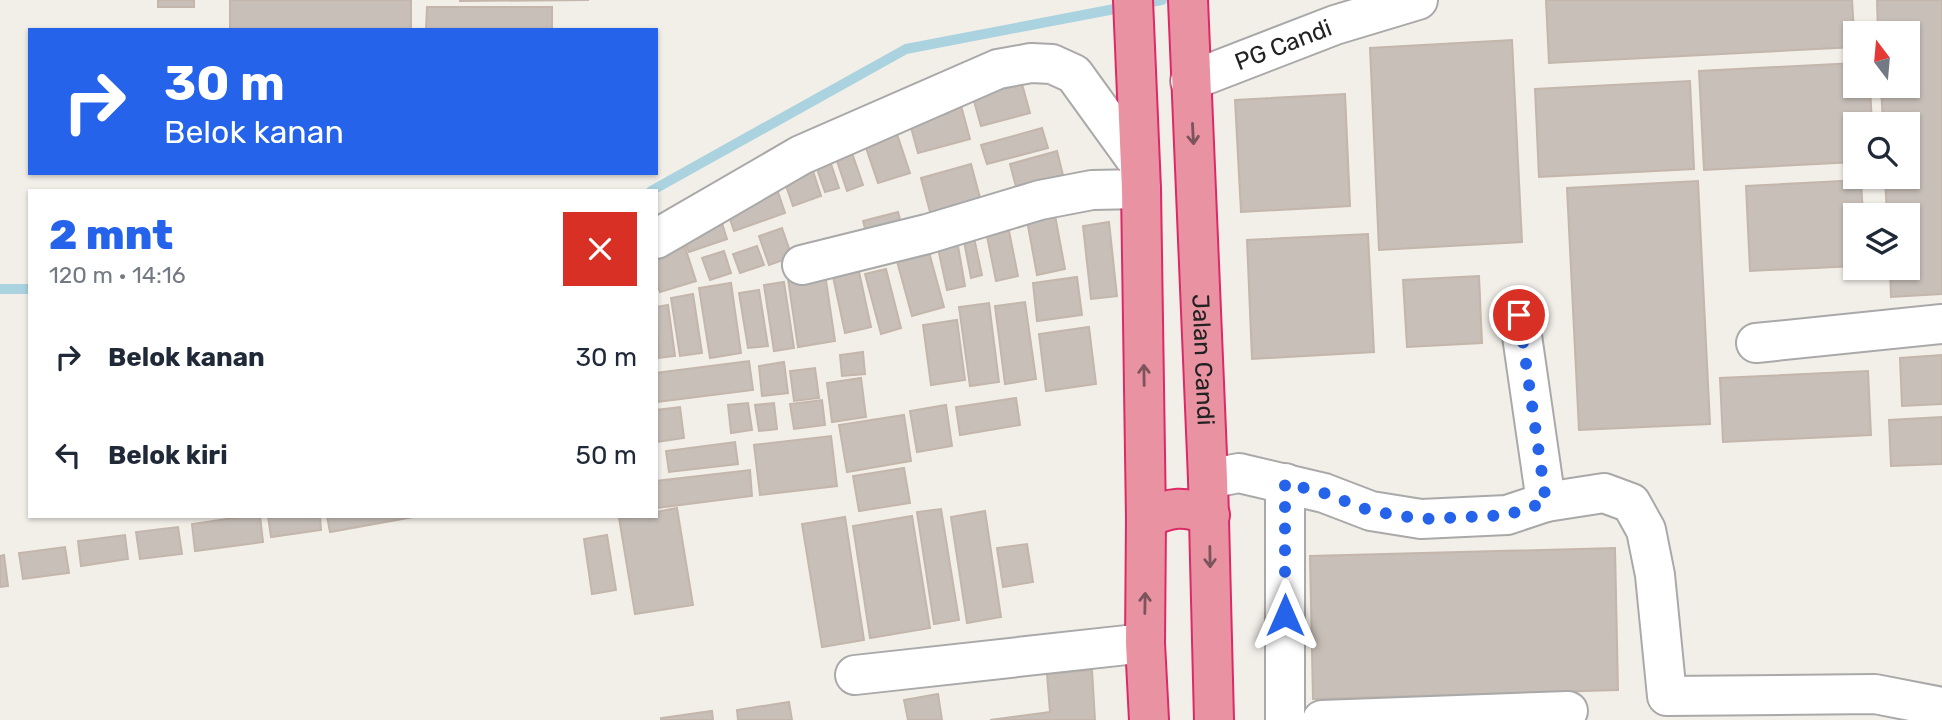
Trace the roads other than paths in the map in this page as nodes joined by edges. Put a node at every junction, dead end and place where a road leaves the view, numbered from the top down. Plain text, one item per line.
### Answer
1 (1133, 0) edge
2 (1188, 0) edge
3 (1419, 0) edge
4 (1190, 81) junction
5 (1140, 176) junction
6 (658, 238) edge
7 (802, 265) dead end
8 (1519, 315) dead end
9 (1942, 324) edge
10 (1755, 343) dead end
11 (1206, 428) junction
12 (1144, 429) junction
13 (1285, 483) junction
14 (1209, 497) junction
15 (1546, 502) junction
16 (1146, 519) junction
17 (1145, 643) junction
18 (855, 675) dead end
19 (1942, 707) edge
20 (1666, 708) edge
21 (1568, 711) dead end
22 (1149, 720) edge
23 (1214, 720) edge
24 (1284, 720) edge
25 (1322, 720) edge

1 - 5 highway
2 - 4 highway, Jalan Candi
3 - 4 street, PG Candi
4 -> 11 highway, Jalan Candi
5 - 6 street
5 - 7 street
12 -> 5 highway
8 - 15 street
9 - 10 street
11 - 12 highway
11 - 14 highway, Jalan Candi
12 - 16 highway
13 - 14 street
13 - 15 street
13 - 24 street
14 - 16 highway
14 -> 23 highway, Jalan Candi
15 - 20 street
17 -> 16 highway
17 - 18 street
17 - 22 highway
19 - 20 street
21 - 25 street

